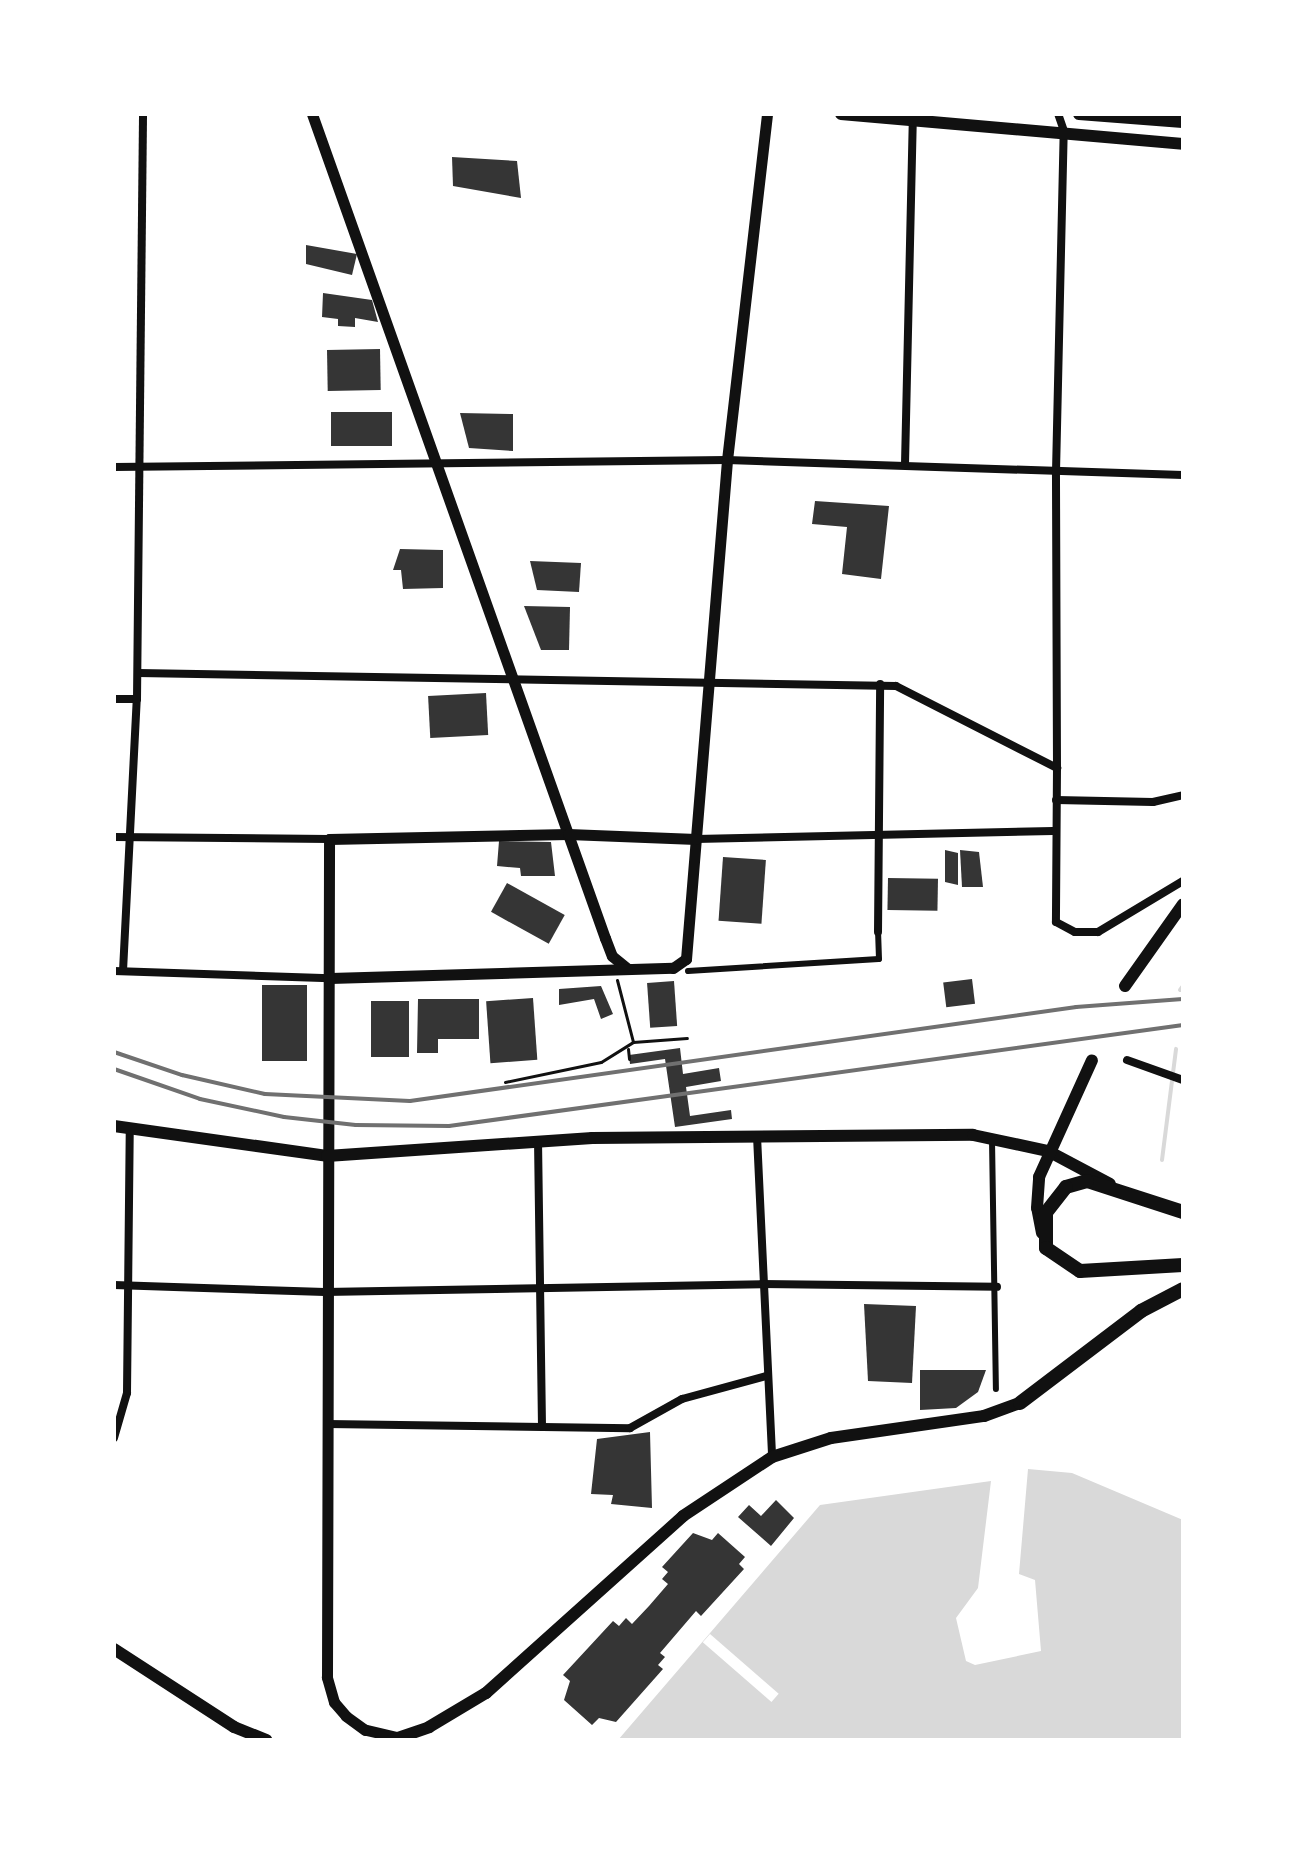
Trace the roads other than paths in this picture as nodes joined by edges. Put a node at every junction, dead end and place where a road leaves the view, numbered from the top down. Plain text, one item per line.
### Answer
1 (143, 114) edge
2 (312, 114) edge
3 (767, 114) edge
4 (841, 114) edge
5 (1058, 114) edge
6 (1079, 114) edge
7 (913, 121) junction
8 (1183, 122) edge
9 (1064, 131) junction
10 (1183, 144) edge
11 (727, 460) junction
12 (905, 464) junction
13 (439, 465) junction
14 (114, 467) edge
15 (140, 468) junction
16 (1056, 472) junction
17 (1183, 475) edge
18 (138, 673) junction
19 (512, 678) junction
20 (880, 684) junction
21 (708, 685) junction
22 (114, 699) edge
23 (137, 699) junction
24 (1057, 768) junction
25 (1183, 795) edge
26 (1056, 800) junction
27 (1053, 831) junction
28 (568, 834) junction
29 (878, 834) junction
30 (114, 837) edge
31 (130, 837) junction
32 (329, 839) junction
33 (696, 839) junction
34 (1183, 881) edge
35 (1183, 904) edge
36 (878, 932) joint
37 (628, 969) junction
38 (118, 971) edge
39 (688, 971) dead end
40 (330, 978) junction
41 (1125, 986) dead end
42 (1092, 1060) dead end
43 (1127, 1060) dead end
44 (1182, 1080) edge
45 (114, 1126) edge
46 (130, 1127) junction
47 (757, 1136) junction
48 (992, 1137) junction
49 (538, 1140) junction
50 (327, 1150) junction
51 (1048, 1151) junction
52 (1133, 1196) junction
53 (1183, 1212) edge
54 (1046, 1248) junction
55 (1183, 1265) edge
56 (762, 1284) junction
57 (114, 1285) edge
58 (127, 1285) junction
59 (997, 1287) junction
60 (539, 1289) junction
61 (1183, 1289) edge
62 (325, 1292) junction
63 (766, 1376) junction
64 (996, 1389) dead end
65 (1020, 1403) joint
66 (327, 1424) junction
67 (542, 1426) junction
68 (114, 1438) edge
69 (772, 1457) junction
70 (114, 1649) edge
71 (396, 1739) edge
72 (267, 1740) edge

1 - 15 street
2 - 13 main road
3 - 11 main road
4 - 7 main road
5 - 9 street
6 - 8 main road
7 - 9 main road
7 - 12 street
9 - 10 main road
9 - 16 street
11 - 12 street
11 - 13 street
11 - 21 main road
12 - 16 street
13 - 15 street
13 - 19 main road
14 - 15 street
15 - 18 street
16 - 17 street
16 - 24 street
18 - 19 street
18 - 23 street
19 - 21 street
19 - 28 main road
20 - 21 street
20 - 24 street
20 - 29 street
21 - 33 main road
22 - 23 street
23 - 31 street
24 - 26 street
25 - 26 street
26 - 27 street
27 - 29 street
27 - 34 street
28 - 32 main road
28 - 33 main road
28 - 37 main road
29 - 33 street
29 - 36 street
30 - 31 street
31 - 32 street
31 - 38 street
32 - 40 main road
33 - 37 main road
35 - 41 main road
36 - 39 street
37 - 40 main road
38 - 40 street
40 - 50 main road
42 - 51 main road
43 - 44 street
45 - 46 main road
46 - 50 main road
46 - 58 street
47 - 48 main road
47 - 49 main road
47 - 56 street
48 - 51 main road
48 - 59 street
49 - 50 main road
49 - 60 street
50 - 62 main road
51 - 52 main road
51 - 54 main road
52 - 53 highway
52 - 54 highway
54 - 55 highway
56 - 59 street
56 - 60 street
56 - 63 street
57 - 58 street
58 - 62 street
58 - 68 street
59 - 64 street
60 - 62 street
60 - 67 street
61 - 65 highway
62 - 66 main road
63 - 67 street
63 - 69 street
65 - 69 main road
66 - 67 street
66 - 71 main road
69 - 71 main road
70 - 72 main road

